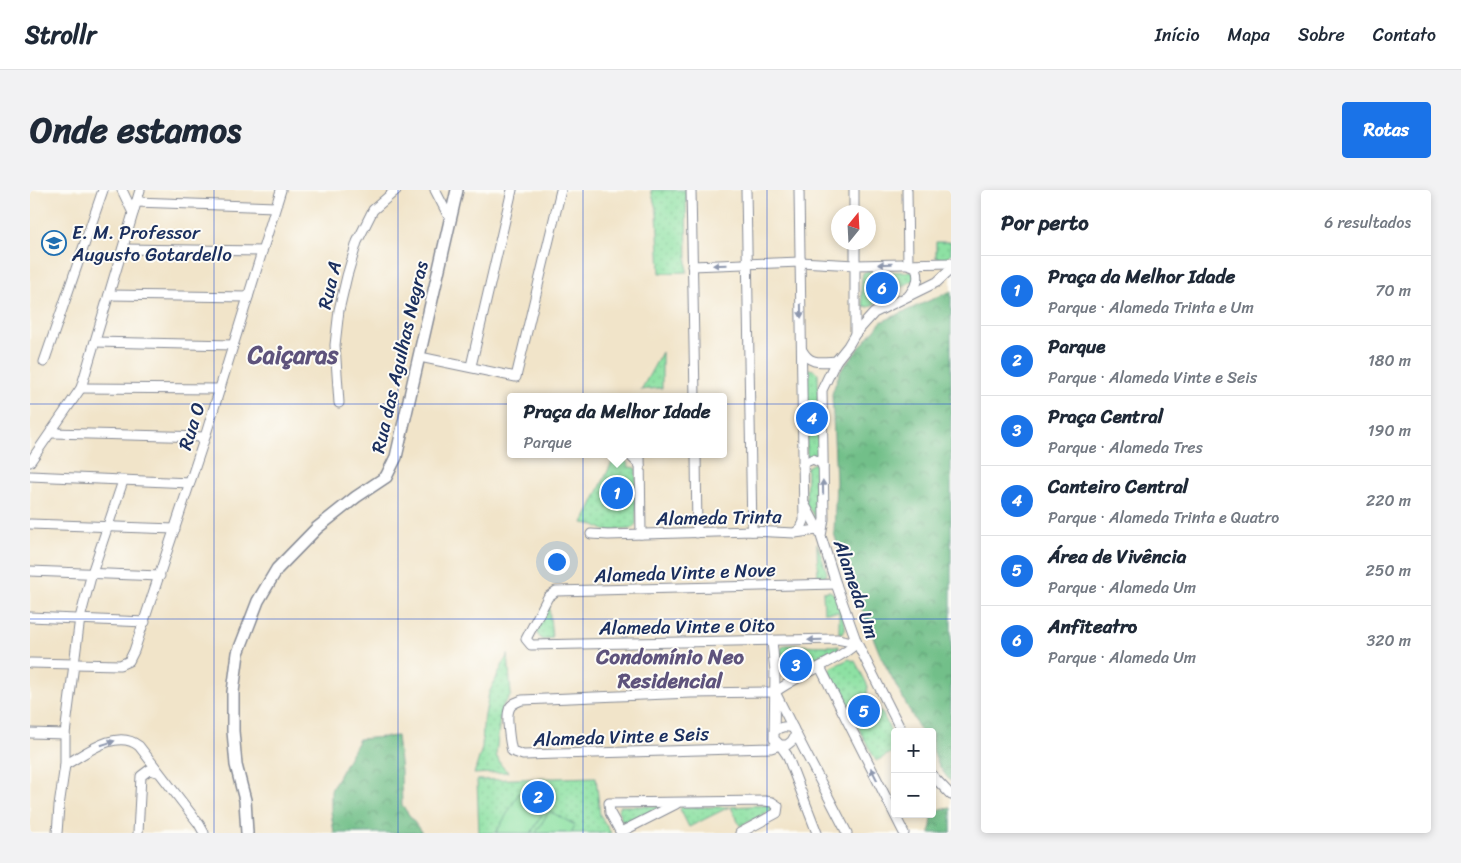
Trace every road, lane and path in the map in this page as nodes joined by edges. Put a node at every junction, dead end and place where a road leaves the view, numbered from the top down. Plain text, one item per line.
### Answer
1 (104, 190) edge
2 (122, 190) edge
3 (140, 190) edge
4 (281, 190) edge
5 (396, 190) edge
6 (435, 190) edge
7 (457, 190) edge
8 (512, 190) edge
9 (561, 190) edge
10 (690, 190) edge
11 (746, 190) edge
12 (799, 190) edge
13 (854, 190) edge
14 (907, 190) edge
15 (136, 202) junction
16 (854, 205) edge
17 (275, 207) junction
18 (133, 213) junction
19 (450, 219) junction
20 (123, 249) junction
21 (855, 250) edge
22 (262, 251) junction
23 (800, 262) junction
24 (951, 263) edge
25 (747, 264) junction
26 (908, 264) junction
27 (855, 265) junction
28 (692, 266) junction
29 (951, 269) edge
30 (109, 295) junction
31 (909, 295) junction
32 (248, 297) junction
33 (855, 334) junction
34 (95, 342) junction
35 (233, 345) junction
36 (802, 350) junction
37 (420, 357) junction
38 (836, 361) junction
39 (44, 362) dead end
40 (471, 366) junction
41 (82, 388) junction
42 (220, 389) junction
43 (694, 393) edge
44 (339, 403) dead end
45 (52, 434) junction
46 (205, 437) junction
47 (632, 458) edge
48 (640, 458) edge
49 (696, 458) edge
50 (30, 462) edge
51 (640, 465) junction
52 (802, 466) junction
53 (823, 467) junction
54 (30, 476) edge
55 (122, 480) junction
56 (190, 484) junction
57 (804, 502) junction
58 (30, 524) edge
59 (107, 527) junction
60 (175, 529) junction
61 (752, 531) junction
62 (697, 533) junction
63 (794, 533) junction
64 (819, 533) junction
65 (591, 534) dead end
66 (641, 534) junction
67 (30, 571) edge
68 (92, 573) junction
69 (160, 576) junction
70 (836, 584) junction
71 (30, 617) edge
72 (80, 618) junction
73 (145, 622) junction
74 (528, 634) joint
75 (837, 639) junction
76 (772, 641) junction
77 (857, 644) junction
78 (844, 655) junction
79 (30, 663) edge
80 (74, 664) junction
81 (820, 667) junction
82 (775, 671) junction
83 (788, 682) junction
84 (775, 692) junction
85 (900, 728) edge
86 (775, 730) junction
87 (794, 731) junction
88 (30, 733) edge
89 (66, 734) junction
90 (780, 745) junction
91 (65, 765) junction
92 (158, 772) junction
93 (936, 780) edge
94 (942, 787) junction
95 (936, 788) edge
96 (951, 795) edge
97 (679, 803) junction
98 (57, 833) edge
99 (138, 833) edge
100 (204, 833) edge
101 (247, 833) edge
102 (621, 833) edge
103 (740, 833) edge
104 (817, 833) edge
105 (847, 833) edge
106 (904, 833) edge

1 - 39 street
2 - 18 street
3 - 15 street
4 - 17 street, Rua O
5 - 44 street, Rua A
6 - 19 street
7 - 19 street, Rua das Agulhas Negras
8 - 40 street
9 - 40 street
10 - 28 street
11 - 25 street
12 - 23 street
13 - 16 street
14 - 26 street
15 - 17 street
15 - 18 street
17 - 22 street, Rua O
18 - 20 street
19 - 37 street, Rua das Agulhas Negras
20 - 22 street
20 - 30 street
21 - 27 street
22 - 32 street, Rua O
23 - 25 street
23 - 27 street
23 -> 36 street
24 - 26 street
25 -> 28 street
25 - 61 street
26 -> 27 street
26 - 31 street
27 - 33 street
28 - 43 street
29 - 31 street, Alameda Um
30 - 32 street
30 - 34 street
31 - 33 street, Alameda Um
32 - 35 street, Rua O
33 - 38 street, Alameda Um
34 - 35 street
34 - 41 street
35 - 42 street, Rua O
36 - 38 street
36 - 52 street
37 - 40 street
37 - 101 street, Rua das Agulhas Negras
38 - 53 street, Alameda Um
41 - 42 street
41 - 45 street
42 - 46 street, Rua O
45 - 46 street
45 - 50 street
46 - 56 street, Rua O
47 - 51 street
48 - 51 street
49 - 62 street
51 - 66 street
52 - 53 street
52 - 57 street
64 -> 53 street, Alameda Um
54 - 55 street
55 - 56 street
55 - 59 street
56 - 60 street, Rua O
57 - 63 street
57 - 64 street
58 - 59 street
59 - 60 street
59 - 68 street
60 - 69 street, Rua O
61 - 62 street, Alameda Trinta
61 - 63 street, Alameda Trinta
62 - 66 street, Alameda Trinta
63 - 64 street, Alameda Trinta
64 - 70 street, Alameda Um
65 - 66 street, Alameda Trinta
67 - 68 street
68 - 69 street
68 - 72 street
69 - 73 street, Rua O
70 - 74 street, Alameda Vinte e Nove
70 - 77 street, Alameda Um
71 - 72 street
72 - 73 street
72 - 80 street
73 - 80 street, Rua O
74 - 76 street, Alameda Vinte e Oito
75 -> 76 street, Alameda Vinte e Oito
75 - 77 street, Alameda Vinte e Oito
75 - 78 street
76 - 82 street
77 - 78 street
77 - 85 street, Alameda Um
78 - 81 street
79 - 80 street
80 - 89 street
81 - 83 street
106 -> 81 street
82 - 83 street
82 - 84 street
83 - 84 street
84 - 86 street
84 - 87 street
84 - 90 street, Alameda Vinte e Seis
86 - 87 street
86 - 90 street
87 - 90 street
87 - 105 street
88 - 89 street
89 - 91 street
90 - 104 street
91 -> 92 street
91 - 98 street
92 - 99 street
92 - 100 street
93 - 94 street
94 - 95 street
94 - 96 street
97 - 102 street
97 - 102 street
97 - 103 street

